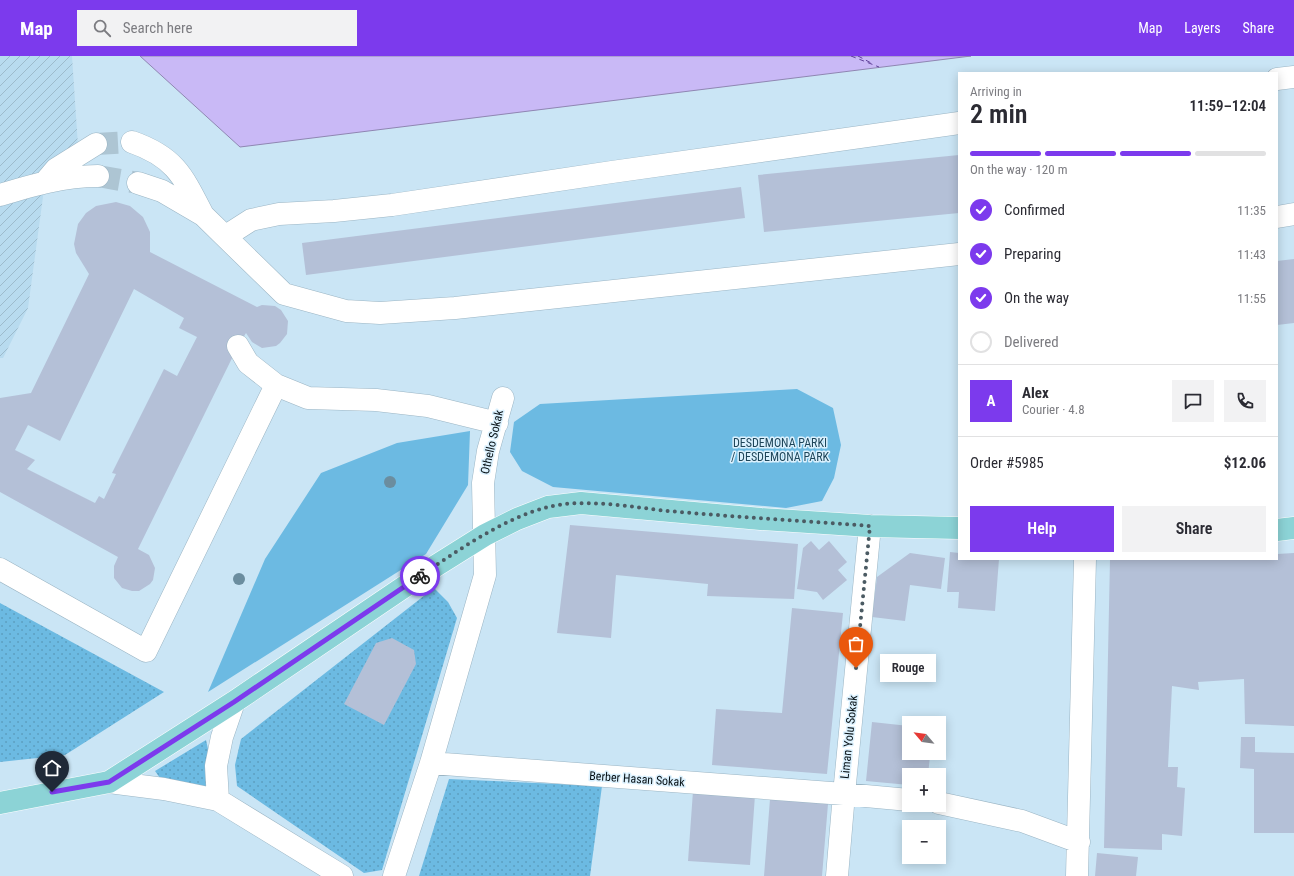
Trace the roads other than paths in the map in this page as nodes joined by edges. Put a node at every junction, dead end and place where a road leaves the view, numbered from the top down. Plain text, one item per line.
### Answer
1 (1294, 77) edge
2 (1278, 79) edge
3 (958, 124) edge
4 (132, 142) tunnel mouth
5 (96, 144) tunnel mouth
6 (98, 176) tunnel mouth
7 (45, 182) junction
8 (138, 183) tunnel mouth
9 (0, 195) edge
10 (1294, 214) edge
11 (203, 215) junction
12 (1278, 217) edge
13 (226, 236) junction
14 (958, 254) edge
15 (238, 346) dead end
16 (276, 385) junction
17 (503, 398) dead end
18 (497, 424) junction
19 (870, 526) junction
20 (958, 528) edge
21 (1294, 528) edge
22 (1278, 530) edge
23 (485, 535) junction
24 (1085, 560) edge
25 (0, 569) edge
26 (234, 702) junction
27 (431, 763) junction
28 (109, 782) junction
29 (844, 794) junction
30 (902, 799) edge
31 (218, 800) junction
32 (0, 803) edge
33 (946, 805) edge
34 (1079, 842) junction
35 (342, 876) edge
36 (394, 876) edge
37 (837, 876) edge
38 (1077, 876) edge

1 - 2 street
3 - 13 street
4 - 11 street
5 - 7 street
6 - 7 street
7 - 9 street
8 - 11 street
10 - 12 street
11 - 13 street
13 - 14 street
15 - 16 street
16 - 18 street
16 - 25 street
17 - 18 street, Othello Sokak
18 - 23 street, Othello Sokak
19 - 20 main road
19 - 23 main road
19 - 29 street, Liman Yolu Sokak
21 - 22 main road
23 - 26 main road
23 - 27 street, Othello Sokak
24 - 34 street
26 - 28 main road
26 - 31 street
27 - 29 street, Berber Hasan Sokak
27 - 36 street, Othello Sokak
28 - 31 street
28 - 32 main road
29 - 30 street, Berber Hasan Sokak
29 - 37 street, Liman Yolu Sokak
31 - 35 street
33 - 34 street
34 - 38 street

